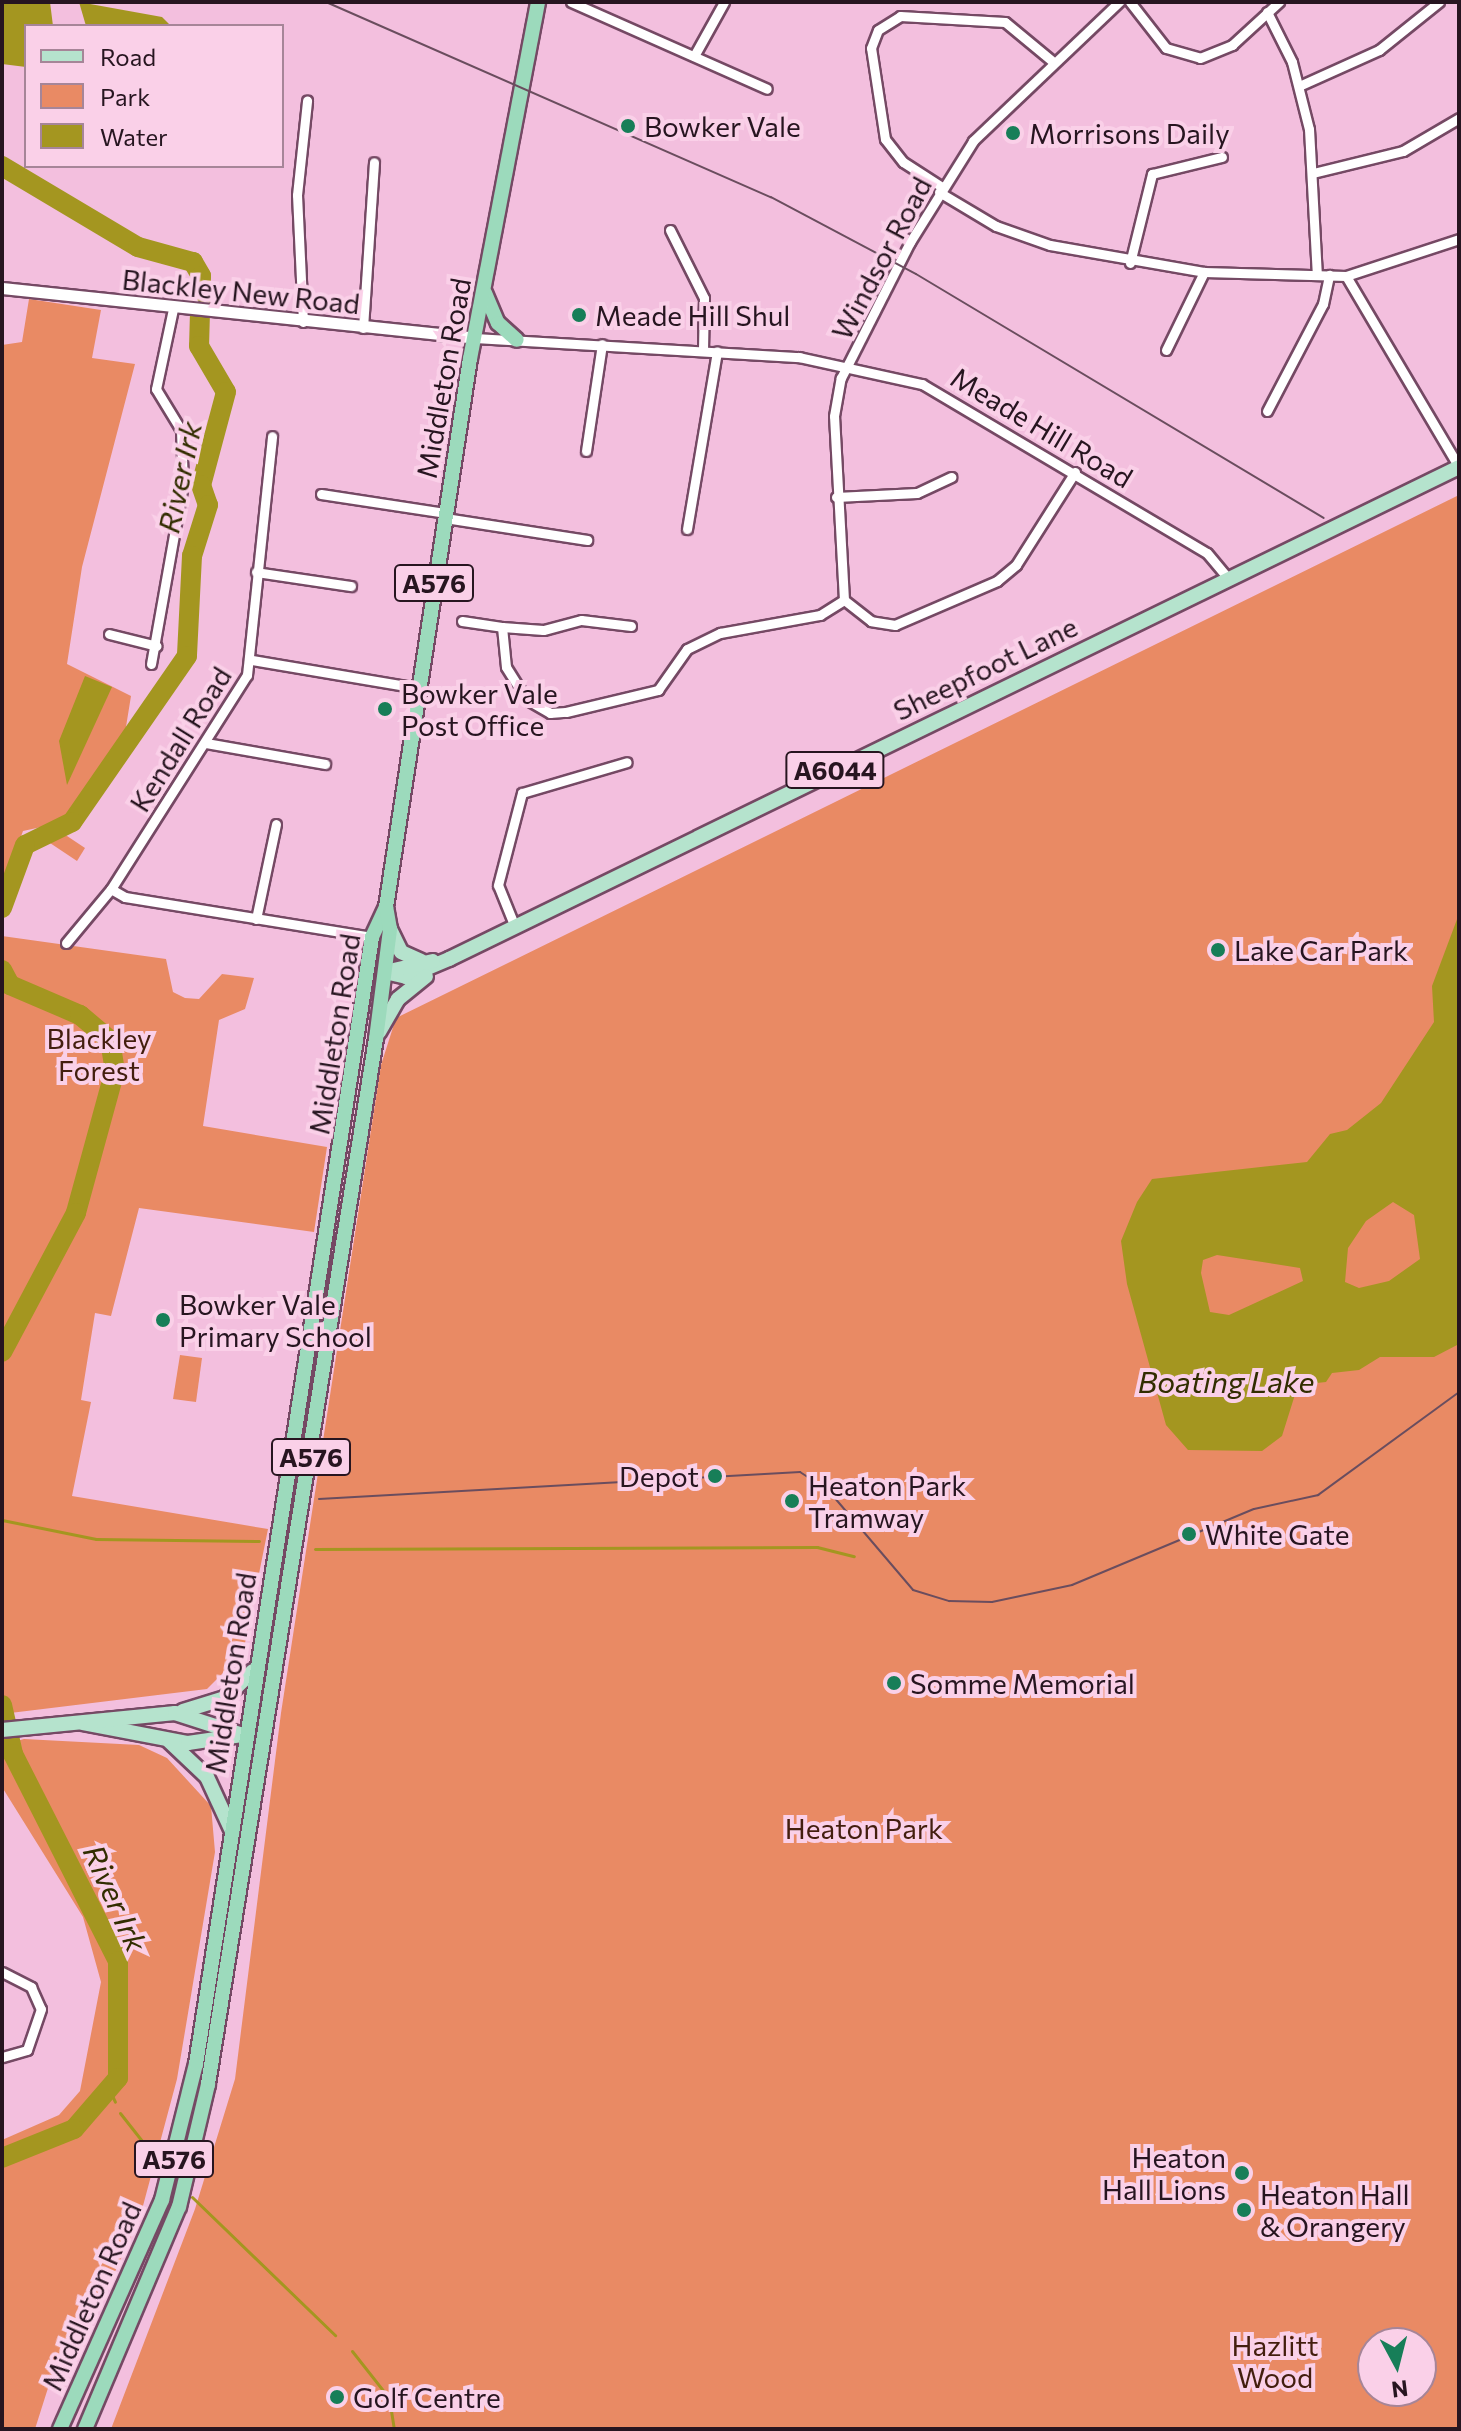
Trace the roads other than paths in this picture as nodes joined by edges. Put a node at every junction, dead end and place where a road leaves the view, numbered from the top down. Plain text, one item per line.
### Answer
1 (538, 2) edge
2 (571, 2) edge
3 (724, 2) edge
4 (1119, 2) edge
5 (1130, 2) edge
6 (1279, 2) edge
7 (1439, 2) edge
8 (1267, 12) junction
9 (694, 56) junction
10 (1051, 60) junction
11 (1299, 86) junction
12 (767, 89) dead end
13 (307, 101) dead end
14 (1459, 118) edge
15 (1222, 157) dead end
16 (374, 162) dead end
17 (1313, 173) junction
18 (940, 190) junction
19 (670, 230) dead end
20 (1459, 239) edge
21 (1130, 263) junction
22 (1204, 272) junction
23 (1317, 275) junction
24 (1329, 275) junction
25 (1346, 276) junction
26 (2, 288) edge
27 (485, 292) junction
28 (173, 309) junction
29 (303, 322) junction
30 (363, 328) junction
31 (475, 338) junction
32 (517, 340) junction
33 (602, 344) junction
34 (1166, 350) dead end
35 (703, 351) junction
36 (717, 352) junction
37 (849, 365) junction
38 (1267, 411) dead end
39 (272, 436) dead end
40 (586, 451) dead end
41 (1459, 467) edge
42 (1075, 472) junction
43 (952, 477) dead end
44 (321, 494) dead end
45 (836, 497) junction
46 (445, 516) junction
47 (687, 529) dead end
48 (587, 540) dead end
49 (256, 572) junction
50 (1228, 578) junction
51 (351, 586) dead end
52 (844, 600) junction
53 (462, 621) dead end
54 (631, 626) dead end
55 (502, 627) junction
56 (109, 634) dead end
57 (157, 646) junction
58 (252, 660) junction
59 (151, 664) dead end
60 (418, 688) junction
61 (206, 743) junction
62 (627, 762) dead end
63 (325, 764) dead end
64 (276, 824) dead end
65 (111, 889) junction
66 (386, 907) junction
67 (256, 919) junction
68 (515, 927) junction
69 (390, 929) junction
70 (372, 937) junction
71 (66, 943) dead end
72 (369, 953) junction
73 (449, 959) junction
74 (424, 962) junction
75 (385, 972) junction
76 (362, 1023) junction
77 (376, 1039) junction
78 (362, 1133) junction
79 (342, 1147) junction
80 (253, 1671) junction
81 (270, 1689) junction
82 (175, 1713) junction
83 (82, 1723) junction
84 (2, 1730) edge
85 (243, 1735) junction
86 (169, 1741) junction
87 (259, 1780) junction
88 (232, 1831) junction
89 (2, 1972) edge
90 (2, 2057) edge
91 (60, 2429) edge
92 (85, 2429) edge

1 - 27 highway, Middleton Road / A576
2 - 9 street
3 - 9 street
4 - 10 street, Windsor Road
5 - 8 street
6 - 8 street
7 - 11 street
8 - 11 street
9 - 12 street
10 - 18 street, Windsor Road
10 - 18 street
11 - 17 street
13 - 29 street
14 - 17 street
15 - 21 street
16 - 30 street
17 - 23 street
18 - 21 street
18 - 37 street, Windsor Road
19 - 35 street
20 - 25 street
21 - 22 street
22 - 23 street
22 - 34 street
23 - 24 street
24 - 25 street
24 - 38 street
25 - 41 street
26 - 28 street, Blackley New Road
27 - 31 highway, Middleton Road / A576
27 - 32 highway
28 - 29 street, Blackley New Road
28 - 57 street
29 - 30 street, Blackley New Road
30 - 31 street, Blackley New Road
31 - 32 street, Meade Hill Road
31 - 46 highway, Middleton Road / A576
32 - 33 street, Meade Hill Road
33 - 35 street, Meade Hill Road
33 - 40 street
35 - 36 street, Meade Hill Road
36 - 37 street, Meade Hill Road
36 - 47 street
37 - 42 street, Meade Hill Road
37 - 45 street, Windsor Road
39 - 49 street, Kendall Road
41 - 50 main road, Sheepfoot Lane / A6044
42 - 50 street, Meade Hill Road
42 - 52 street
43 - 45 street
44 - 46 street
45 - 52 street, Windsor Road
46 - 48 street
46 - 60 highway, Middleton Road / A576
49 - 51 street
49 - 58 street, Kendall Road
50 - 68 main road, Sheepfoot Lane / A6044
52 - 55 street
53 - 55 street
54 - 55 street
56 - 57 street
57 - 59 street
58 - 60 street
58 - 61 street, Kendall Road
60 - 66 highway, Middleton Road / A576
61 - 63 street
61 - 65 street, Kendall Road
62 - 68 street
64 - 67 street
65 - 67 street
65 - 71 street, Kendall Road
66 - 69 highway, Middleton Road / A576
66 - 70 highway, Middleton Road / A576
67 - 70 street
68 - 73 main road, Sheepfoot Lane / A6044
69 - 74 main road
69 - 75 highway, Middleton Road / A576
70 - 72 highway, Middleton Road / A576
72 - 75 highway
72 - 76 highway, Middleton Road / A576
73 - 74 main road, Sheepfoot Lane / A6044
73 - 75 main road, Sheepfoot Lane / A6044
73 - 77 main road, Sheepfoot Lane / A6044
74 - 75 main road, Sheepfoot Lane / A6044
75 - 76 highway, A576
75 - 77 highway, Middleton Road / A576
76 - 79 highway, Middleton Road / A576
77 - 78 highway, Middleton Road / A576
78 - 79 highway
78 - 81 highway, Middleton Road / A576
79 - 80 highway, Middleton Road / A576
80 - 82 main road
80 - 85 highway, Middleton Road / A576
81 - 85 main road
81 - 87 highway, Middleton Road / A576
82 - 83 main road
82 - 85 main road
83 - 84 main road
83 - 86 main road
85 - 86 main road
85 - 87 main road
85 - 88 highway, Middleton Road / A576
86 - 88 main road
87 - 92 highway, Middleton Road / A576
88 - 91 highway, Middleton Road / A576
89 - 90 street

